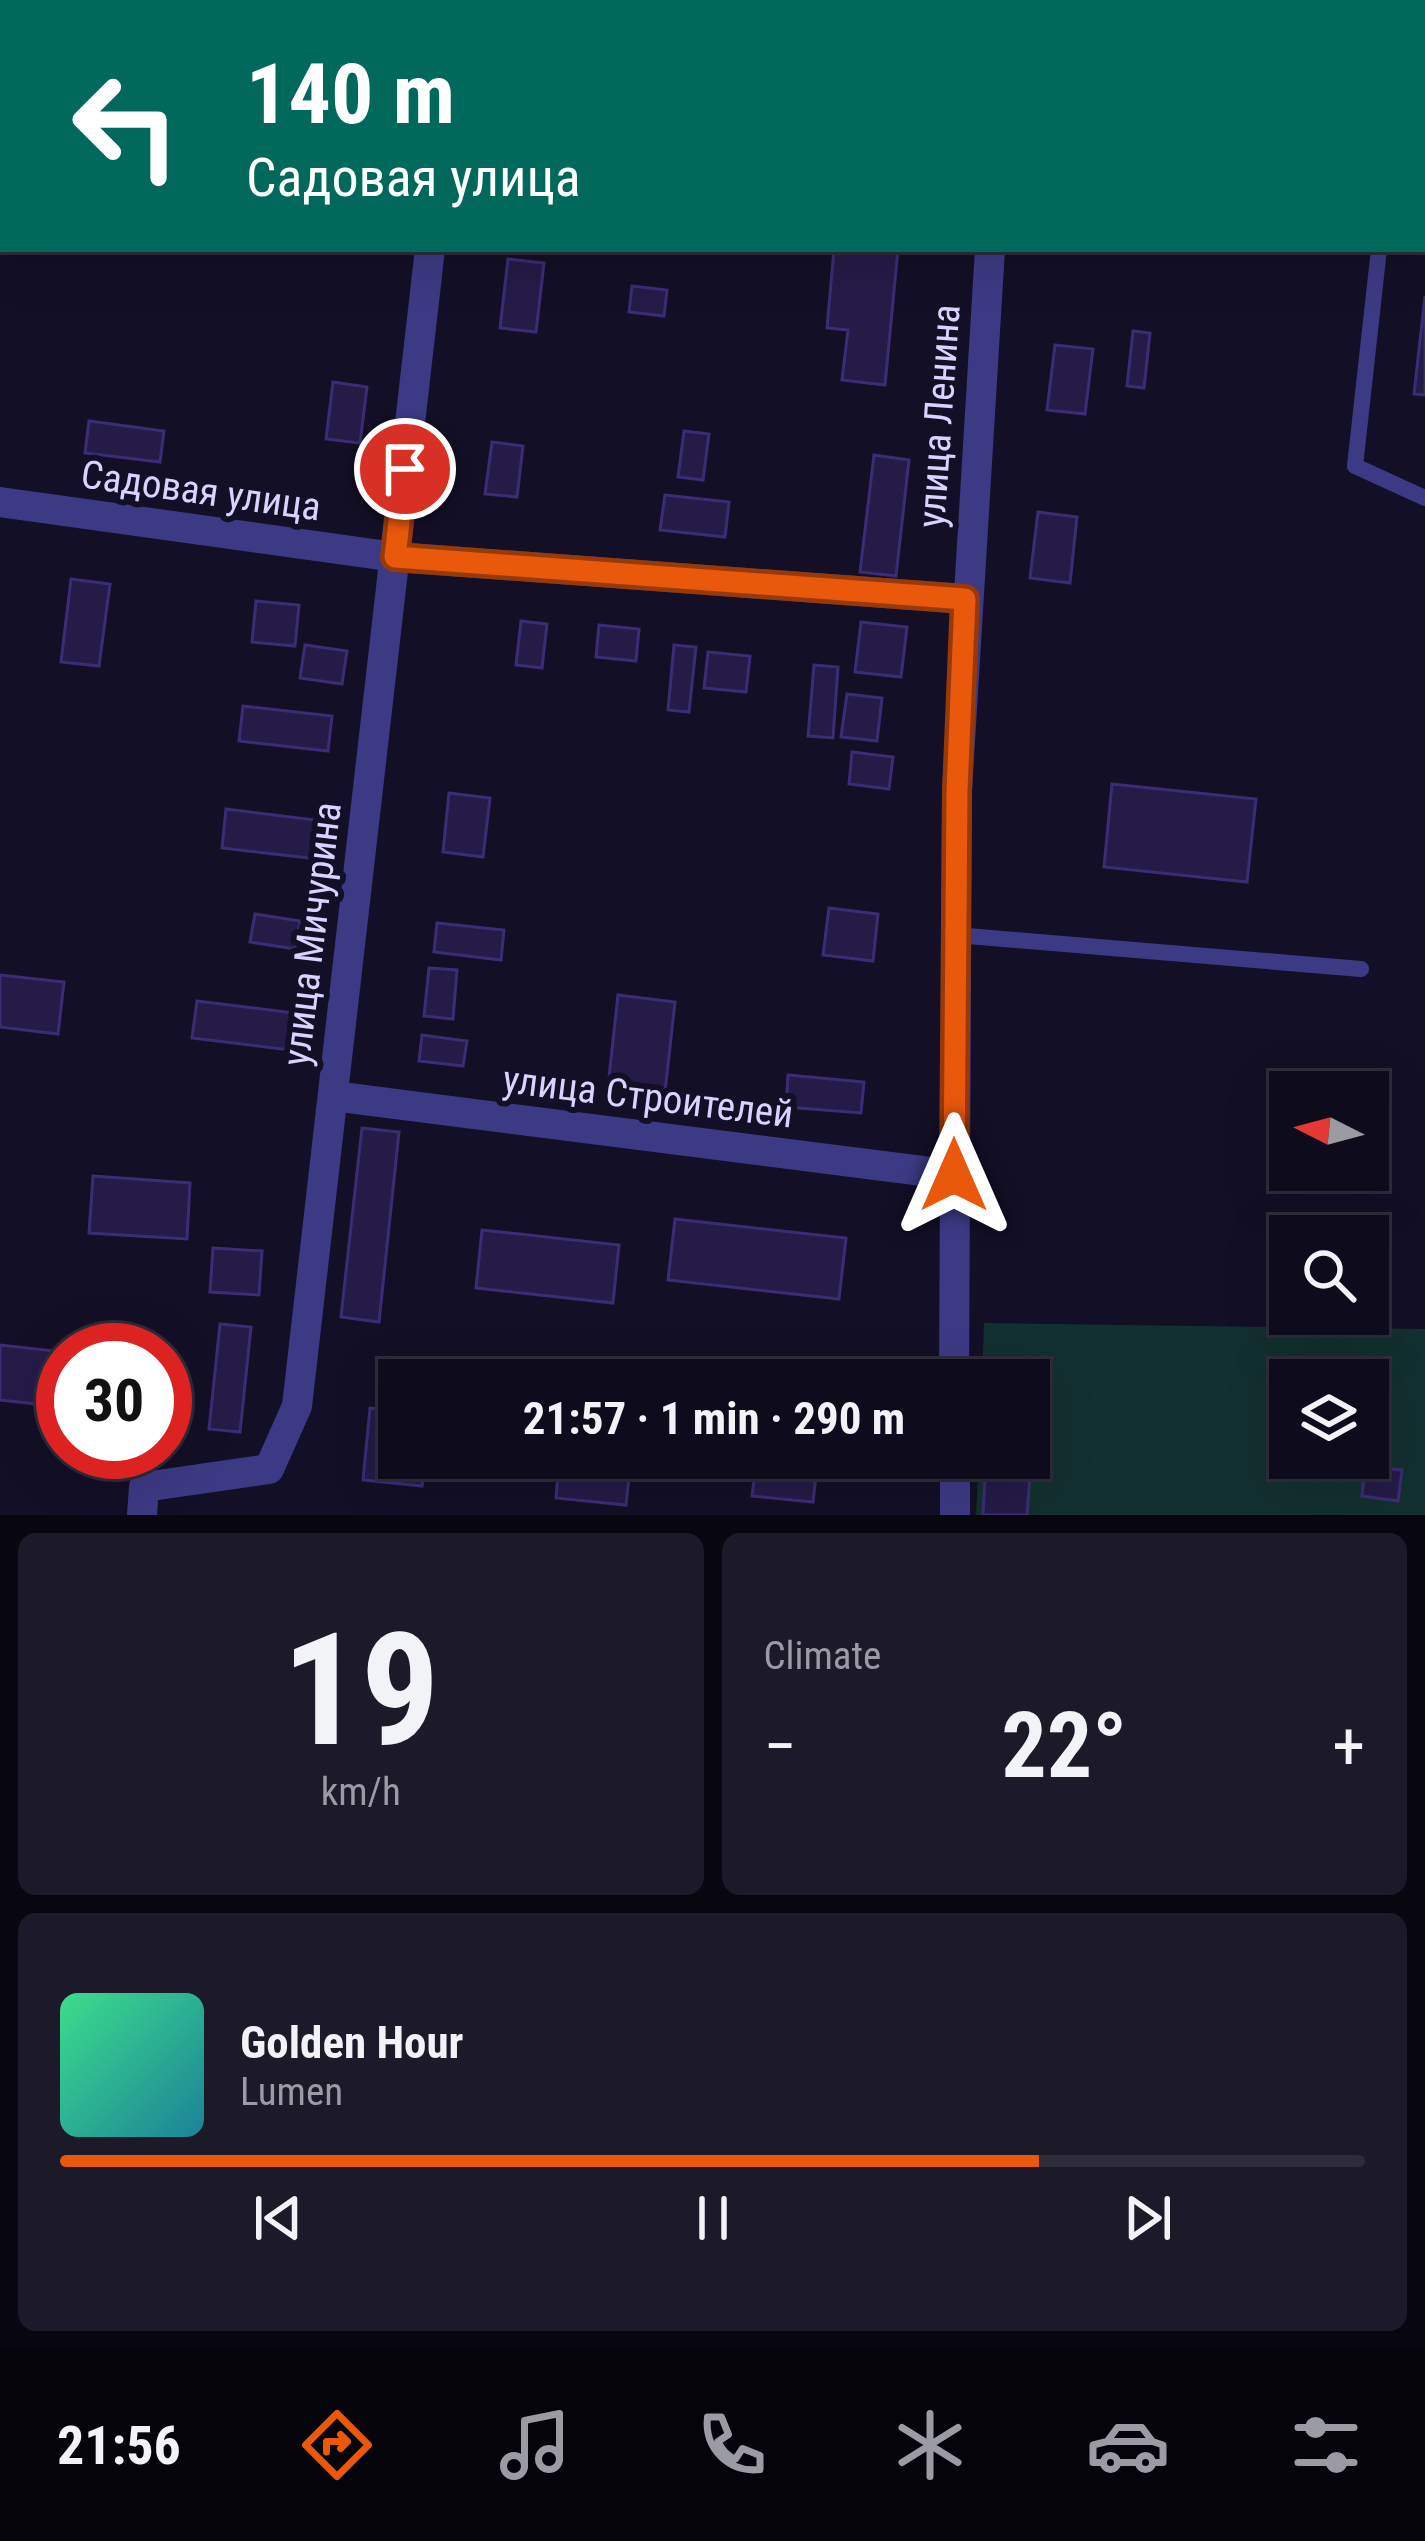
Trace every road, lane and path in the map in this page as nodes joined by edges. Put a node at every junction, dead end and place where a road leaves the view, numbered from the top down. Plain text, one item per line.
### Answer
1 (430, 252) edge
2 (990, 252) edge
3 (1379, 252) edge
4 (1425, 497) edge
5 (0, 502) edge
6 (395, 557) junction
7 (965, 599) junction
8 (956, 935) junction
9 (1360, 969) dead end
10 (333, 1096) junction
11 (954, 1175) junction
12 (955, 1359) edge
13 (955, 1479) edge
14 (142, 1515) edge
15 (955, 1515) edge

1 - 6 street, улица Мичурина
2 - 7 street, улица Ленина
3 - 4 lane
5 - 6 street, Садовая улица
6 - 7 street, Садовая улица
6 - 10 street, улица Мичурина
7 - 8 street, улица Ленина
8 - 9 lane
8 - 11 street, улица Ленина
10 - 11 street, улица Строителей
10 - 14 street, улица Мичурина
11 - 12 street, улица Ленина
13 - 15 street

